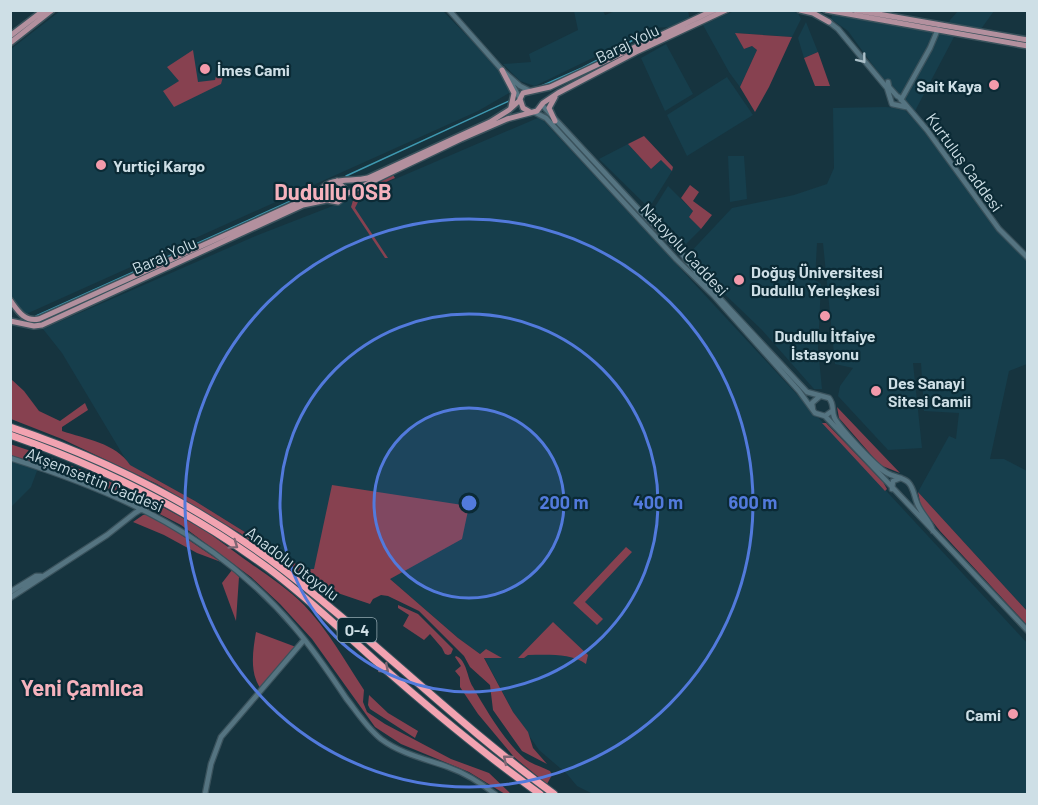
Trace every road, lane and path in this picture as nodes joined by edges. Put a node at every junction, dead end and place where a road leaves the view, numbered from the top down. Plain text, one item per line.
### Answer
1 (44, 10) edge
2 (52, 10) edge
3 (449, 10) edge
4 (714, 10) edge
5 (726, 10) edge
6 (800, 10) edge
7 (820, 10) edge
8 (855, 10) edge
9 (872, 10) edge
10 (827, 11) edge
11 (813, 13) junction
12 (885, 15) junction
13 (701, 20) junction
14 (829, 22) junction
15 (935, 23) junction
16 (939, 30) junction
17 (10, 36) edge
18 (1028, 40) edge
19 (10, 43) edge
20 (1028, 46) edge
21 (635, 50) junction
22 (502, 70) junction
23 (888, 82) dead end
24 (531, 90) junction
25 (558, 93) junction
26 (899, 98) junction
27 (520, 99) junction
28 (890, 100) junction
29 (543, 104) junction
30 (896, 105) junction
31 (907, 107) junction
32 (509, 110) junction
33 (532, 112) junction
34 (555, 121) junction
35 (334, 181) junction
36 (323, 188) junction
37 (344, 196) junction
38 (327, 200) junction
39 (1028, 258) edge
40 (10, 300) edge
41 (10, 321) edge
42 (820, 396) junction
43 (813, 410) junction
44 (832, 411) junction
45 (825, 417) junction
46 (10, 425) edge
47 (10, 435) edge
48 (10, 440) edge
49 (10, 458) edge
50 (901, 478) junction
51 (892, 489) junction
52 (914, 492) junction
53 (902, 500) junction
54 (147, 511) junction
55 (185, 514) junction
56 (933, 531) junction
57 (41, 576) junction
58 (10, 592) edge
59 (10, 598) edge
60 (1028, 631) edge
61 (304, 640) junction
62 (205, 795) edge
63 (495, 795) edge
64 (540, 795) edge
65 (554, 795) edge

1 - 17 main road
2 - 19 main road
3 - 22 main road
4 - 13 main road, Baraj Yolu
5 - 13 main road, Baraj Yolu
6 - 11 main road
7 - 11 main road
8 - 12 main road
9 - 12 main road
10 - 14 main road
10 - 16 main road
11 - 14 main road
12 - 15 main road
13 - 21 main road, Baraj Yolu
14 -> 28 main road, Kurtuluş Caddesi
15 - 16 main road
15 - 18 main road
16 - 20 main road
16 - 26 main road
21 - 24 main road, Baraj Yolu
21 - 25 main road, Baraj Yolu
22 - 24 main road
22 - 27 main road
22 - 32 main road
23 - 26 main road, Kurtuluş Caddesi
24 - 27 main road
24 - 29 main road
25 - 29 main road, Baraj Yolu
25 - 34 main road
26 - 28 main road
26 - 30 main road
26 - 31 main road, Kurtuluş Caddesi
27 - 32 main road
27 - 33 main road
28 - 30 main road, Kurtuluş Caddesi
29 - 33 main road
29 - 34 main road, Natoyolu Caddesi
30 - 31 main road, Kurtuluş Caddesi
31 - 39 main road, Kurtuluş Caddesi
32 - 35 main road
33 - 37 main road
33 - 43 main road, Natoyolu Caddesi
34 - 42 main road, Natoyolu Caddesi
35 - 36 main road
35 - 37 main road
36 - 38 main road
36 - 40 main road, Baraj Yolu
37 - 38 main road
38 - 41 main road, Baraj Yolu
42 - 43 main road
42 - 44 main road
43 - 45 main road
44 - 45 main road
44 - 50 main road
45 - 51 main road
65 -> 46 highway, Anadolu Otoyolu / O-4
47 - 55 highway, Anadolu Otoyolu / O-4
48 - 55 highway
49 - 54 main road, Akşemsettin Caddesi
50 - 51 main road
50 - 52 main road
51 - 53 main road
52 - 53 main road
52 - 56 main road
53 - 56 main road
54 - 57 main road
54 - 61 main road, Akşemsettin Caddesi
55 -> 64 highway, Anadolu Otoyolu / O-4
56 - 60 main road
57 - 58 main road
57 - 59 main road
61 - 62 main road
61 - 63 main road, Akşemsettin Caddesi

